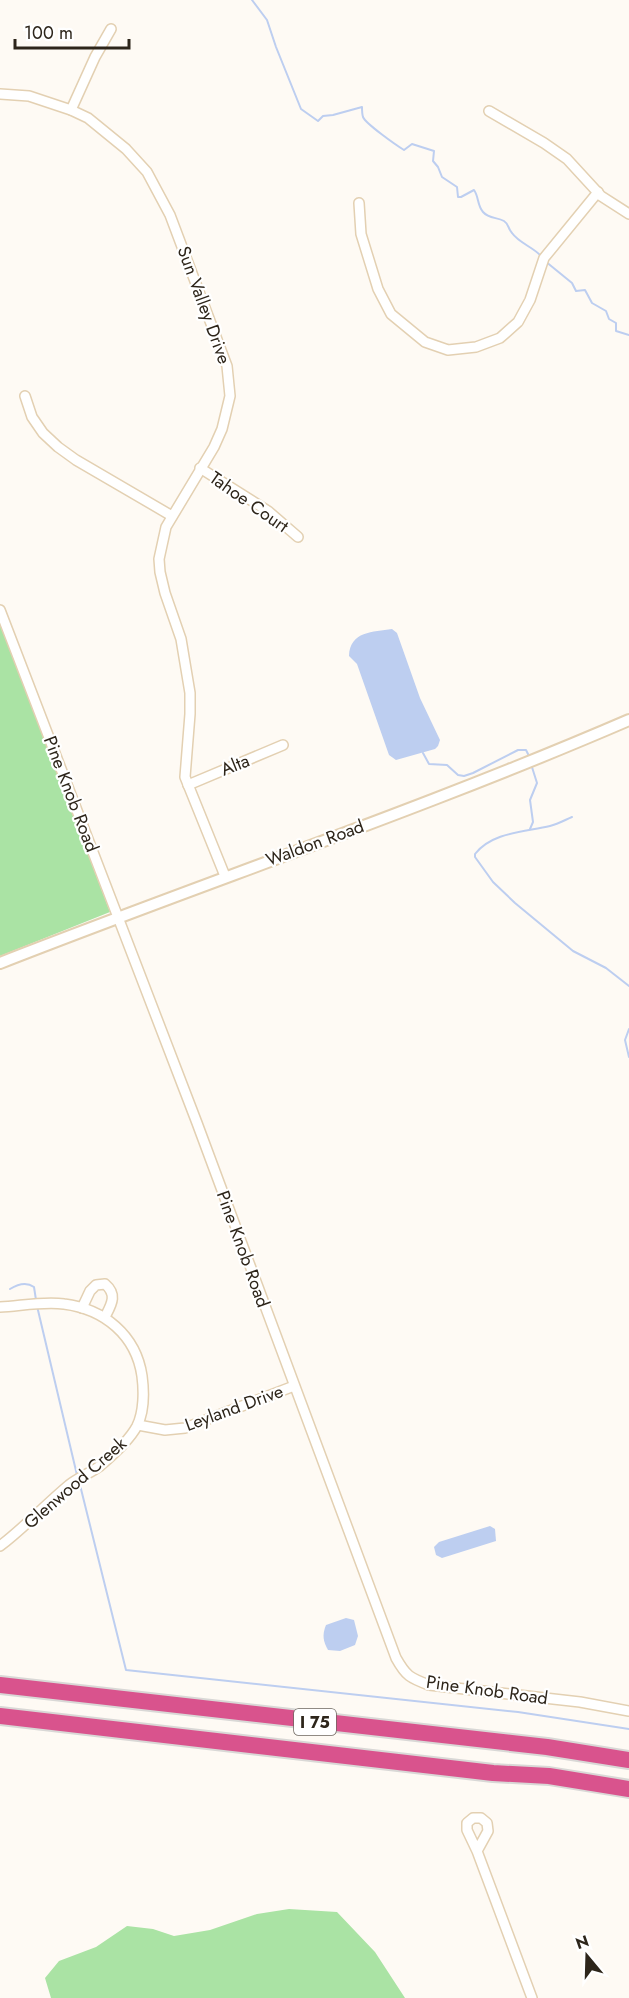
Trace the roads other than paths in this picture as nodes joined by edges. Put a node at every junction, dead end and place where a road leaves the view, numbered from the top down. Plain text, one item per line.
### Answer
1 (111, 30) dead end
2 (0, 94) edge
3 (72, 110) junction
4 (489, 111) dead end
5 (598, 192) junction
6 (359, 203) dead end
7 (629, 214) edge
8 (25, 396) dead end
9 (200, 468) junction
10 (172, 516) junction
11 (298, 537) dead end
12 (0, 610) edge
13 (629, 720) edge
14 (283, 746) dead end
15 (188, 784) junction
16 (225, 876) junction
17 (117, 916) junction
18 (0, 963) edge
19 (0, 1307) edge
20 (82, 1308) junction
21 (105, 1317) junction
22 (294, 1386) junction
23 (138, 1425) junction
24 (0, 1546) edge
25 (0, 1685) edge
26 (629, 1711) edge
27 (0, 1716) edge
28 (629, 1760) edge
29 (629, 1789) edge
30 (477, 1851) dead end
31 (532, 1998) edge

1 - 3 street
2 - 3 street, Sun Valley Drive
3 - 9 street, Sun Valley Drive
4 - 5 street
5 - 6 street
5 - 7 street
8 - 10 street
9 - 10 street, Sun Valley Drive
9 - 11 street, Tahoe Court
10 - 15 street, Sun Valley Drive
12 - 17 street, Pine Knob Road
13 - 16 street, Waldon Road
14 - 15 street, Alta
15 - 16 street, Sun Valley Drive
16 - 17 street, Waldon Road
17 - 18 street, Waldon Road
17 - 22 street, Pine Knob Road
19 - 20 street, Glenwood Creek
20 - 21 street, Glenwood Creek
20 - 21 street
21 - 23 street, Glenwood Creek
22 - 23 street, Leyland Drive
22 - 26 street, Pine Knob Road
23 - 24 street, Glenwood Creek
25 - 28 highway, I 75
27 - 29 highway, I 75
30 - 31 street

